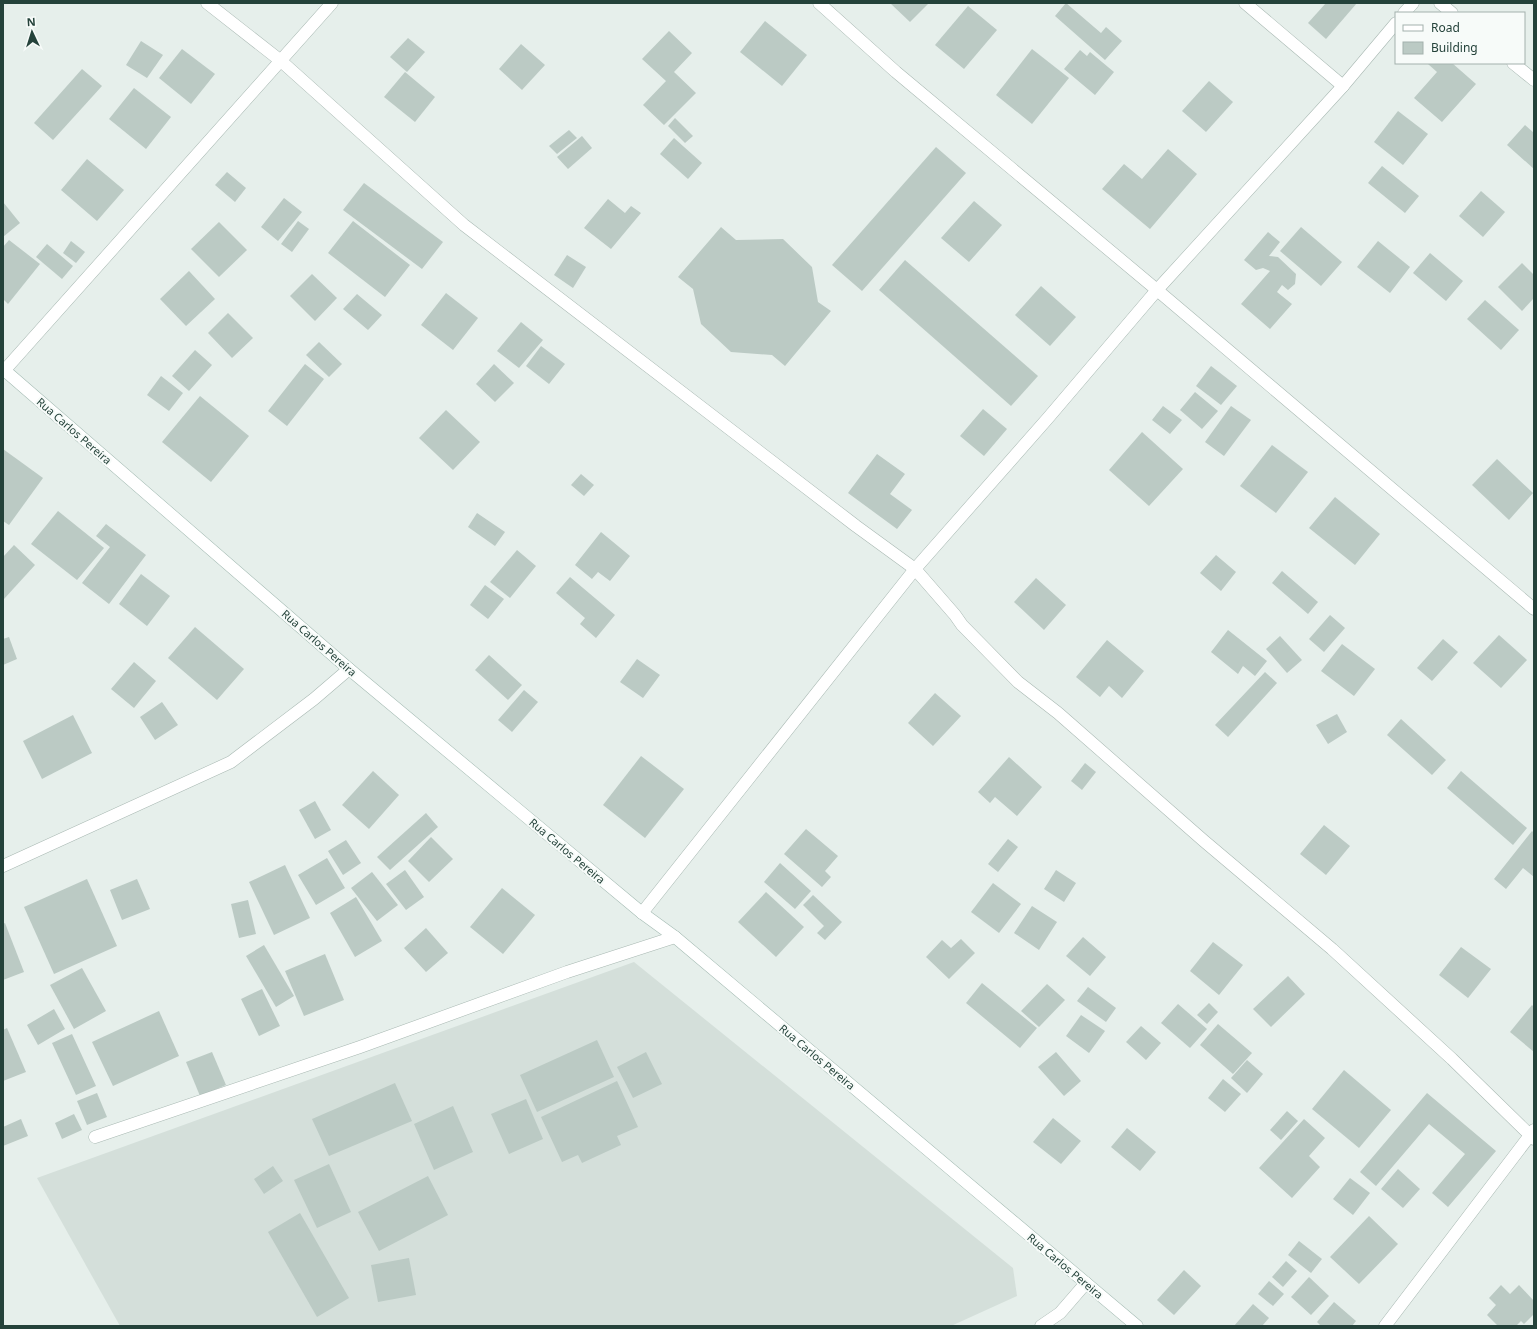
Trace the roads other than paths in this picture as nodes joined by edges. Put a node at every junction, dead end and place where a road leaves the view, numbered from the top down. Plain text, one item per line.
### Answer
1 (207, 3) edge
2 (332, 3) edge
3 (819, 3) edge
4 (1245, 3) edge
5 (1413, 3) edge
6 (1440, 3) edge
7 (1405, 12) edge
8 (1451, 12) edge
9 (1395, 24) edge
10 (281, 61) junction
11 (1514, 64) edge
12 (1534, 80) edge
13 (1343, 86) junction
14 (1157, 290) junction
15 (4, 370) edge
16 (915, 569) junction
17 (1534, 609) edge
18 (349, 669) junction
19 (3, 866) edge
20 (642, 913) junction
21 (675, 937) junction
22 (1532, 1135) edge
23 (95, 1137) dead end
24 (1086, 1283) junction
25 (1041, 1326) edge
26 (1137, 1326) edge
27 (1385, 1326) edge

1 - 10 street
2 - 10 street
3 - 14 street
4 - 13 street
5 - 7 street
6 - 8 street
9 - 13 street
10 - 15 street
10 - 16 street
11 - 12 street
13 - 14 street
14 - 16 street
14 - 17 street
15 - 18 street, Rua Carlos Pereira
16 - 20 street
16 - 22 street
18 - 19 street
18 - 20 street, Rua Carlos Pereira
20 - 21 street, Rua Carlos Pereira
21 - 23 street
21 - 24 street, Rua Carlos Pereira
22 - 27 street
24 - 25 street
24 - 26 street, Rua Carlos Pereira

